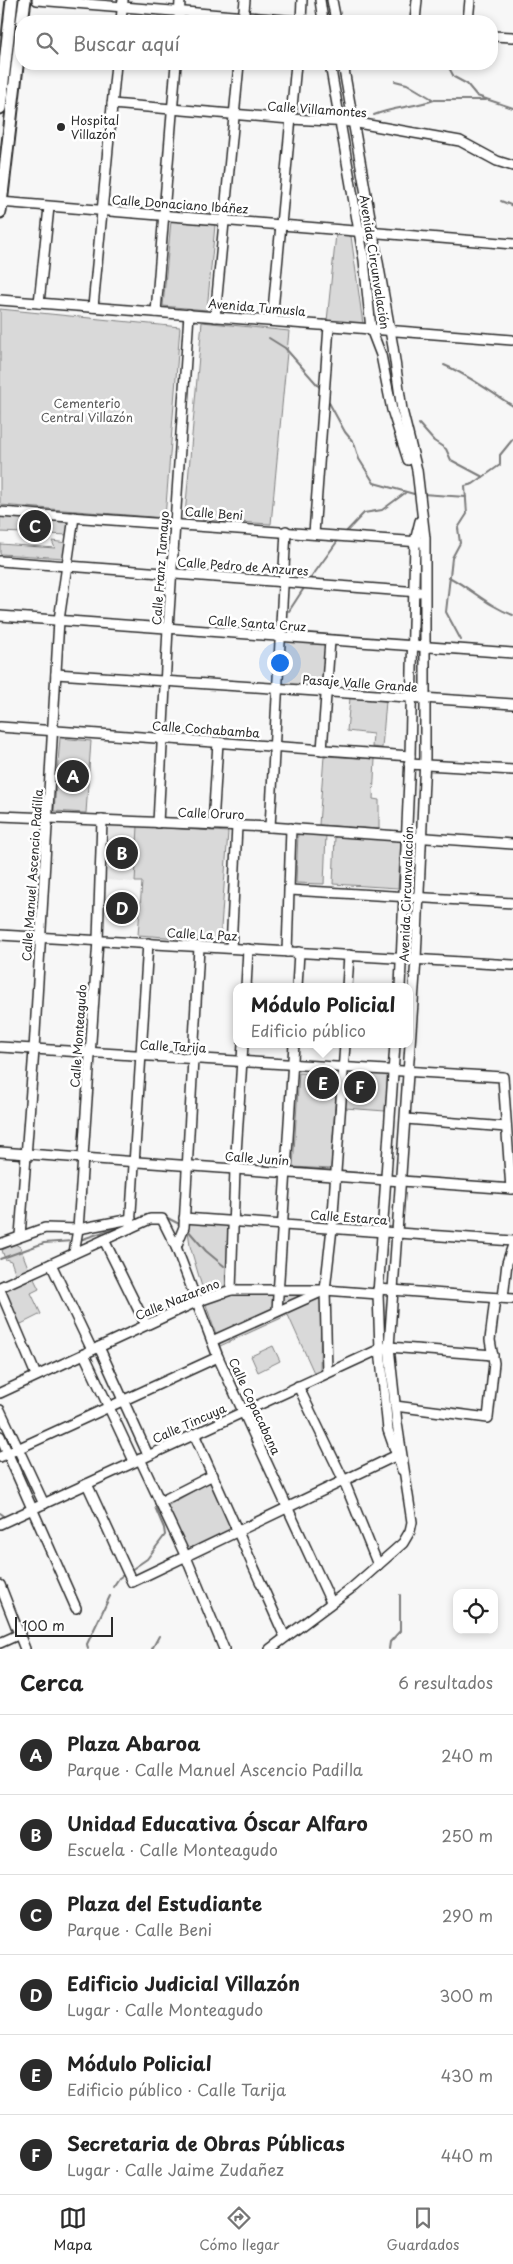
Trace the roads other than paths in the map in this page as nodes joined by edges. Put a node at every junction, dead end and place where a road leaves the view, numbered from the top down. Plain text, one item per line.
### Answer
1 (12, 0) edge
2 (25, 0) edge
3 (36, 0) edge
4 (180, 0) edge
5 (245, 0) edge
6 (302, 0) edge
7 (320, 0) edge
8 (332, 0) edge
9 (417, 0) edge
10 (470, 0) edge
11 (83, 2) edge
12 (122, 4) edge
13 (23, 15) edge
14 (174, 15) edge
15 (179, 15) edge
16 (243, 15) edge
17 (301, 15) edge
18 (322, 15) edge
19 (335, 15) edge
20 (416, 15) edge
21 (469, 15) edge
22 (498, 37) edge
23 (513, 38) edge
24 (16, 70) edge
25 (115, 70) edge
26 (176, 70) edge
27 (238, 70) edge
28 (295, 70) edge
29 (331, 70) edge
30 (344, 70) edge
31 (112, 104) junction
32 (0, 108) edge
33 (173, 109) junction
34 (234, 115) junction
35 (290, 120) junction
36 (339, 121) junction
37 (352, 122) junction
38 (513, 166) edge
39 (0, 206) edge
40 (49, 207) junction
41 (103, 211) junction
42 (165, 216) junction
43 (222, 220) junction
44 (281, 224) junction
45 (357, 230) junction
46 (372, 232) junction
47 (513, 244) edge
48 (0, 300) edge
49 (39, 302) junction
50 (94, 307) junction
51 (156, 312) junction
52 (189, 314) junction
53 (215, 316) junction
54 (272, 321) junction
55 (329, 326) junction
56 (371, 329) junction
57 (390, 330) junction
58 (512, 340) dead end
59 (418, 490) junction
60 (0, 512) edge
61 (421, 516) junction
62 (74, 517) junction
63 (176, 523) junction
64 (286, 531) junction
65 (314, 534) junction
66 (415, 541) junction
67 (425, 543) junction
68 (0, 561) edge
69 (67, 566) junction
70 (172, 573) junction
71 (282, 581) junction
72 (414, 591) junction
73 (425, 592) junction
74 (0, 616) edge
75 (59, 620) junction
76 (168, 628) junction
77 (279, 637) junction
78 (330, 641) junction
79 (413, 647) junction
80 (425, 648) junction
81 (513, 653) edge
82 (56, 674) junction
83 (164, 683) junction
84 (276, 690) junction
85 (326, 693) junction
86 (411, 699) junction
87 (426, 700) junction
88 (513, 704) edge
89 (0, 726) edge
90 (53, 730) junction
91 (161, 737) junction
92 (218, 742) junction
93 (273, 746) junction
94 (322, 750) junction
95 (410, 760) junction
96 (424, 764) junction
97 (513, 770) edge
98 (0, 816) edge
99 (48, 817) junction
100 (102, 820) junction
101 (158, 823) junction
102 (213, 825) junction
103 (237, 826) junction
104 (270, 827) junction
105 (291, 828) junction
106 (406, 836) junction
107 (421, 837) junction
108 (513, 844) edge
109 (290, 890) junction
110 (404, 897) junction
111 (418, 898) junction
112 (513, 904) edge
113 (0, 935) edge
114 (40, 937) junction
115 (98, 940) junction
116 (148, 944) junction
117 (199, 946) junction
118 (231, 948) junction
119 (248, 950) junction
120 (287, 952) junction
121 (299, 952) junction
122 (348, 955) junction
123 (402, 958) junction
124 (416, 959) junction
125 (513, 965) edge
126 (246, 983) edge
127 (297, 983) edge
128 (347, 983) edge
129 (400, 983) edge
130 (413, 1007) edge
131 (0, 1047) edge
132 (243, 1048) edge
133 (294, 1048) edge
134 (345, 1048) edge
135 (395, 1048) edge
136 (410, 1048) edge
137 (34, 1050) junction
138 (89, 1053) junction
139 (141, 1056) junction
140 (193, 1060) junction
141 (242, 1062) junction
142 (293, 1066) junction
143 (344, 1069) junction
144 (393, 1072) junction
145 (409, 1072) junction
146 (406, 1119) junction
147 (506, 1127) junction
148 (0, 1152) edge
149 (27, 1154) junction
150 (82, 1158) junction
151 (134, 1162) junction
152 (187, 1165) junction
153 (235, 1169) junction
154 (286, 1173) junction
155 (336, 1176) junction
156 (386, 1180) junction
157 (402, 1181) junction
158 (512, 1189) edge
159 (184, 1218) junction
160 (233, 1221) junction
161 (130, 1223) junction
162 (283, 1225) junction
163 (332, 1228) junction
164 (78, 1229) junction
165 (383, 1232) junction
166 (398, 1233) junction
167 (20, 1236) junction
168 (104, 1240) junction
169 (513, 1241) edge
170 (0, 1244) edge
171 (513, 1245) edge
172 (176, 1247) junction
173 (74, 1253) junction
174 (51, 1264) junction
175 (0, 1289) edge
176 (232, 1290) junction
177 (280, 1290) junction
178 (325, 1290) junction
179 (394, 1290) junction
180 (378, 1292) junction
181 (499, 1298) junction
182 (513, 1299) edge
183 (196, 1302) junction
184 (277, 1311) junction
185 (146, 1325) junction
186 (212, 1341) junction
187 (384, 1348) junction
188 (91, 1350) junction
189 (493, 1355) junction
190 (218, 1357) junction
191 (327, 1373) junction
192 (36, 1375) junction
193 (298, 1386) junction
194 (0, 1393) edge
195 (124, 1402) junction
196 (395, 1406) junction
197 (110, 1408) junction
198 (0, 1410) edge
199 (244, 1412) junction
200 (194, 1434) junction
201 (0, 1436) edge
202 (17, 1449) junction
203 (4, 1455) edge
204 (395, 1456) junction
205 (141, 1459) junction
206 (213, 1475) junction
207 (407, 1480) junction
208 (344, 1481) junction
209 (87, 1484) junction
210 (160, 1502) junction
211 (44, 1504) junction
212 (287, 1507) junction
213 (33, 1509) junction
214 (0, 1524) edge
215 (238, 1531) junction
216 (186, 1557) junction
217 (378, 1565) junction
218 (0, 1585) edge
219 (331, 1602) junction
220 (76, 1608) dead end
221 (20, 1634) junction
222 (285, 1637) junction
223 (0, 1643) edge
224 (25, 1649) edge
225 (224, 1649) edge
226 (270, 1649) edge

1 - 32 main road
2 - 13 main road
3 - 11 street
4 - 15 street
5 - 16 street
6 - 17 street
7 - 18 street
8 - 19 street
9 - 20 street
10 - 21 street
11 - 12 street
12 - 14 street
22 - 23 street
24 - 39 main road
25 - 31 street
26 - 33 street
27 - 34 street
28 - 35 street
29 - 36 street, Avenida Circunvalación
30 - 37 street, Avenida Circunvalación
31 - 33 street, Calle Villamontes
31 - 41 street
33 - 34 street, Calle Villamontes
33 - 42 street
34 - 35 street, Calle Villamontes
34 - 43 street
35 - 36 street, Calle Villamontes
35 - 44 street
36 - 37 street, Calle Villamontes
36 - 45 street, Avenida Circunvalación
37 - 38 street, Calle Villamontes
37 - 46 street, Avenida Circunvalación
39 - 40 street, Calle Donaciano Ibáñez
40 - 41 street, Calle Donaciano Ibáñez
40 - 49 street
41 - 42 street, Calle Donaciano Ibáñez
41 - 50 street
42 - 43 street, Calle Donaciano Ibáñez
42 - 51 street
43 - 44 street, Calle Donaciano Ibáñez
43 - 53 street
44 - 45 street, Calle Donaciano Ibáñez
44 - 54 street
45 - 46 street, Calle Donaciano Ibáñez
45 - 56 street, Avenida Circunvalación
46 - 47 street, Calle Donaciano Ibáñez
46 - 57 street, Avenida Circunvalación
48 - 49 street, Avenida Tumusla
49 - 50 street, Avenida Tumusla
50 - 51 street, Avenida Tumusla
51 - 52 street, Avenida Tumusla
52 - 53 street, Avenida Tumusla
52 - 63 street, Calle Franz Tamayo
53 - 54 street, Avenida Tumusla
54 - 55 street, Avenida Tumusla
55 - 56 street, Avenida Tumusla
55 - 65 street
56 - 57 street, Avenida Tumusla
56 - 59 street, Avenida Circunvalación
57 - 58 street, Avenida Tumusla
57 - 59 street, Avenida Circunvalación
59 - 61 street, Avenida Circunvalación
60 - 62 street, Calle Beni
61 - 66 street, Avenida Circunvalación
61 - 67 street, Avenida Circunvalación
62 - 63 street, Calle Beni
62 - 69 street, Calle Manuel Ascencio Padilla
63 - 64 street, Calle Beni
63 - 70 street, Calle Franz Tamayo
64 - 65 street, Calle Beni
64 - 71 street
65 - 66 street, Calle Beni
66 - 67 street, Calle Beni
66 - 72 street, Avenida Circunvalación
67 - 73 street, Avenida Circunvalación
68 - 69 street, Calle Pedro de Anzures
69 - 70 street, Calle Pedro de Anzures
69 - 75 street, Calle Manuel Ascencio Padilla
70 - 71 street, Calle Pedro de Anzures
70 - 76 street, Calle Franz Tamayo
71 - 72 street, Calle Pedro de Anzures
71 - 77 street
72 - 73 street, Calle Pedro de Anzures
72 - 79 street, Avenida Circunvalación
73 - 80 street, Avenida Circunvalación
74 - 75 street, Calle Santa Cruz
75 - 76 street, Calle Santa Cruz
75 - 82 street, Calle Manuel Ascencio Padilla
76 - 77 street, Calle Santa Cruz
76 - 83 street, Calle Franz Tamayo
77 - 78 street, Calle Santa Cruz
77 - 84 street
78 - 79 street, Calle Santa Cruz
78 - 85 street
79 - 80 street, Calle Santa Cruz
79 - 86 street, Avenida Circunvalación
80 - 81 street, Calle Santa Cruz
80 - 87 street, Avenida Circunvalación
82 - 83 street, Pasaje Valle Grande
82 - 90 street, Calle Manuel Ascencio Padilla
83 - 84 street, Pasaje Valle Grande
83 - 91 street, Calle Franz Tamayo
84 - 85 street, Pasaje Valle Grande
84 - 93 street
85 - 86 street, Pasaje Valle Grande
85 - 94 street
86 - 87 street, Pasaje Valle Grande
86 - 95 street, Avenida Circunvalación
87 - 88 street, Pasaje Valle Grande
87 - 96 street, Avenida Circunvalación
89 - 90 street, Calle Cochabamba
90 - 91 street, Calle Cochabamba
90 - 99 street, Calle Manuel Ascencio Padilla
91 - 92 street, Calle Cochabamba
91 - 101 street, Calle Franz Tamayo
92 - 93 street, Calle Cochabamba
92 - 102 street
93 - 94 street, Calle Cochabamba
93 - 104 street
94 - 95 street, Calle Cochabamba
95 - 96 street, Calle Cochabamba
95 - 106 street, Avenida Circunvalación
96 - 97 street, Calle Cochabamba
96 - 107 street, Avenida Circunvalación
98 - 99 street, Calle Oruro
99 - 100 street, Calle Oruro
99 - 114 street, Calle Manuel Ascencio Padilla
100 - 101 street, Calle Oruro
100 - 115 street, Calle Monteagudo
101 - 102 street, Calle Oruro
102 - 103 street, Calle Oruro
103 - 104 street, Calle Oruro
103 - 118 street
104 - 105 street, Calle Oruro
105 - 106 street, Calle Oruro
105 - 109 street
106 - 107 street, Calle Oruro
106 - 110 street, Avenida Circunvalación
107 - 108 street, Calle Oruro
107 - 111 street, Avenida Circunvalación
109 - 110 street
109 - 120 street
110 - 111 street
110 - 123 street, Avenida Circunvalación
111 - 112 street
111 - 124 street, Avenida Circunvalación
113 - 114 street, Calle La Paz
114 - 115 street, Calle La Paz
114 - 137 street, Calle Manuel Ascencio Padilla
115 - 116 street, Calle La Paz
115 - 138 street, Calle Monteagudo
116 - 117 street, Calle La Paz
116 - 139 street
117 - 118 street, Calle La Paz
117 - 140 street
118 - 119 street, Calle La Paz
119 - 120 street, Calle La Paz
119 - 126 street
120 - 121 street, Calle La Paz
121 - 122 street, Calle La Paz
121 - 127 street
122 - 123 street, Calle La Paz
122 - 128 street
123 - 124 street, Calle La Paz
123 - 129 street, Avenida Circunvalación
124 - 125 street
124 - 130 street, Avenida Circunvalación
131 - 137 street, Calle Tarija
132 - 141 street
133 - 142 street
134 - 143 street
135 - 144 street, Avenida Circunvalación
136 - 145 street, Avenida Circunvalación
137 - 138 street, Calle Tarija
137 - 149 street, Calle Manuel Ascencio Padilla
138 - 139 street, Calle Tarija
138 - 150 street, Calle Monteagudo
139 - 140 street, Calle Tarija
139 - 151 street
140 - 141 street, Calle Tarija
140 - 152 street
141 - 142 street, Calle Tarija
141 - 153 street
142 - 143 street, Calle Tarija
142 - 154 street
143 - 144 street, Calle Tarija
143 - 155 street
144 - 145 street, Calle Tarija
144 - 156 street, Avenida Circunvalación
145 - 146 street, Avenida Circunvalación
145 - 147 street, Calle Tarija
146 - 147 street
146 - 157 street, Avenida Circunvalación
147 - 158 street, Calle Tarija
148 - 149 street, Calle Junín
149 - 150 street, Calle Junín
149 - 167 street, Calle Manuel Ascencio Padilla
150 - 151 street, Calle Junín
150 - 164 street, Calle Monteagudo
151 - 152 street, Calle Junín
151 - 161 street
152 - 153 street, Calle Junín
152 - 159 street
153 - 154 street, Calle Junín
153 - 160 street
154 - 155 street, Calle Junín
154 - 162 street
155 - 156 street, Calle Junín
155 - 163 street
156 - 157 street, Calle Junín
156 - 165 street, Avenida Circunvalación
157 - 158 street, Calle Junín
157 - 166 street, Avenida Circunvalación
159 - 160 street, Calle Estarca
159 - 172 street
160 - 162 street, Calle Estarca
160 - 176 street
161 - 164 street
161 - 168 street
161 - 172 street, Calle Copacabana
162 - 163 street, Calle Estarca
162 - 177 street
163 - 165 street, Calle Estarca
163 - 178 street
164 - 167 street
164 - 173 street, Calle Monteagudo
165 - 166 street, Calle Estarca
165 - 180 street, Avenida Circunvalación
166 - 169 street, Calle Estarca
166 - 179 street, Avenida Circunvalación
167 - 170 street
168 - 173 street
168 - 185 street
171 - 181 street
172 - 183 street, Calle Copacabana
173 - 174 street
174 - 175 street
174 - 188 street
175 - 192 street
176 - 177 street, Calle Nazareno
176 - 183 street, Calle Nazareno
177 - 178 street, Calle Nazareno
177 - 184 street
178 - 180 street, Calle Nazareno
178 - 184 street
178 - 191 street
179 - 180 street, Calle Nazareno
179 - 181 street, Calle Nazareno
179 - 187 street, Avenida Circunvalación
180 - 187 street, Avenida Circunvalación
181 - 182 street, Calle Nazareno
181 - 189 street
183 - 185 street, Calle Nazareno
183 - 186 street, Calle Copacabana
184 - 186 street
185 - 188 street, Calle Nazareno
186 - 190 street, Calle Copacabana
187 - 189 street
187 - 191 street, Calle Tincuya
187 - 196 street, Avenida Circunvalación
187 - 204 street, Avenida Circunvalación
188 - 192 street, Calle Nazareno
188 - 195 street
188 - 197 street
189 - 196 street
190 - 195 street
190 - 199 street, Calle Copacabana
191 - 193 street, Calle Tincuya
192 - 194 street, Calle Nazareno
193 - 199 street, Calle Tincuya
193 - 208 street
195 - 197 street
195 - 205 street
196 - 207 street, Avenida Circunvalación
197 - 202 street
197 - 205 street
198 - 202 street
199 - 200 street, Calle Tincuya
199 - 212 street, Calle Copacabana
200 - 205 street, Calle Tincuya
200 - 206 street
201 - 203 street
202 - 203 street
202 - 211 street
203 - 213 street
204 - 207 street, Avenida Circunvalación
204 - 208 street
205 - 209 street, Calle Tincuya
205 - 210 street
206 - 210 street
206 - 215 street
207 - 217 street, Avenida Circunvalación
208 - 212 street
208 - 217 street
209 - 211 street, Calle Tincuya
209 - 216 street
210 - 216 street
211 - 213 street, Calle Tincuya
212 - 215 street
212 - 219 street, Calle Copacabana
213 - 214 street, Calle Tincuya
213 - 220 street
215 - 216 street
215 - 222 street
216 - 225 street
217 - 219 street, Avenida Circunvalación
218 - 221 street
219 - 222 street, Avenida Circunvalación
221 - 223 street
221 - 224 street
222 - 226 street, Avenida Circunvalación

